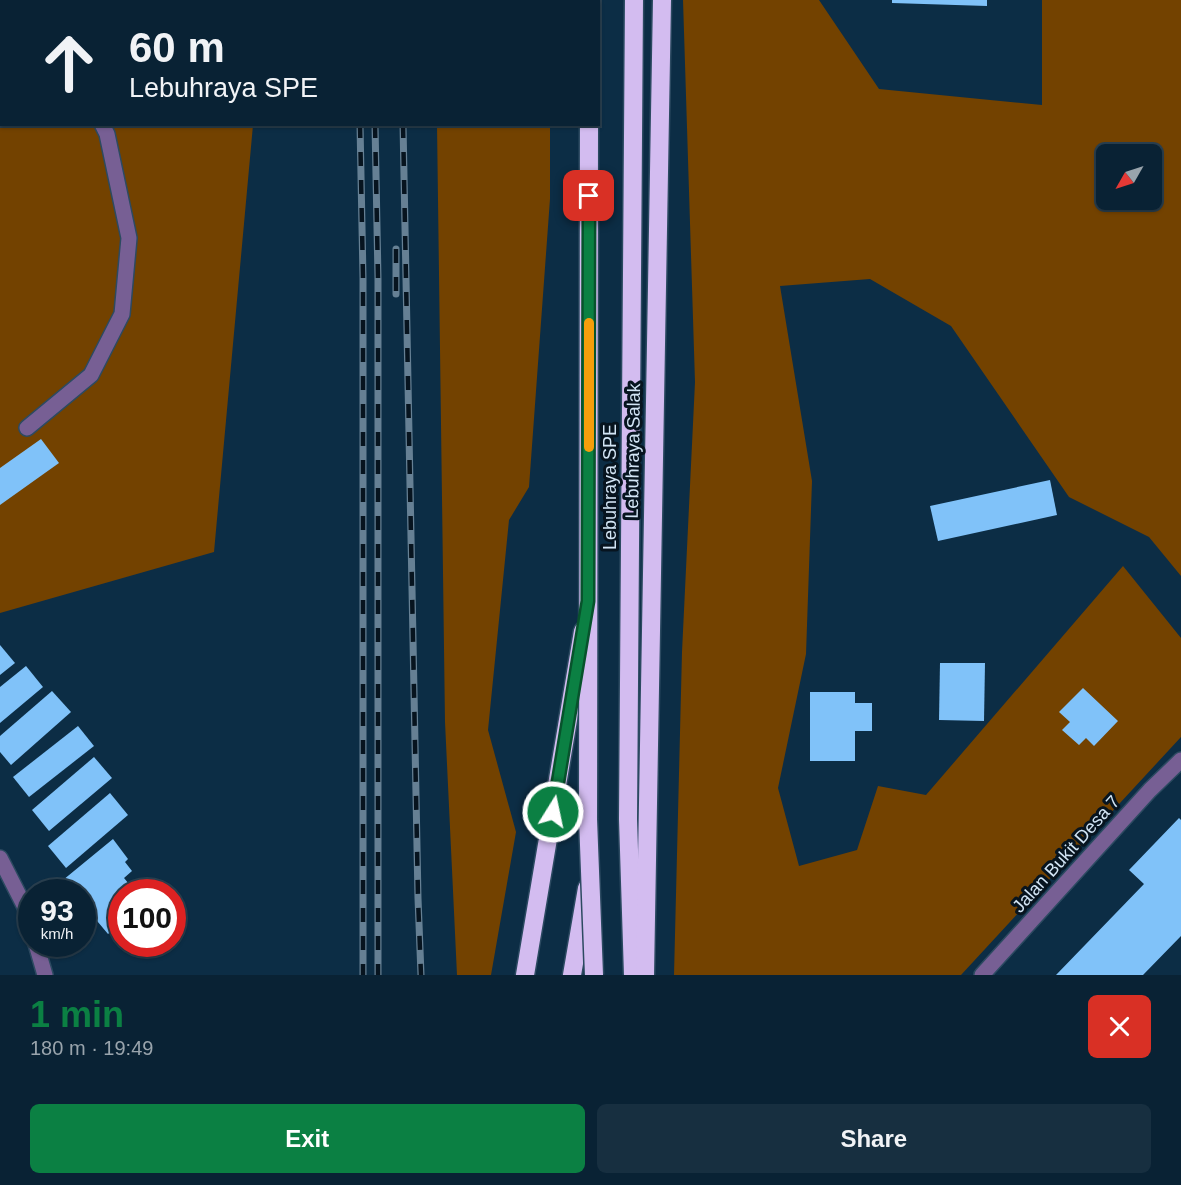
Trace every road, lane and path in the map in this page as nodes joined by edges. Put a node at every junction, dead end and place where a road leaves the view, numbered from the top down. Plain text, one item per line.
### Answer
1 (634, 0) edge
2 (662, 0) edge
3 (103, 126) edge
4 (588, 126) edge
5 (588, 126) edge
6 (27, 428) dead end
7 (588, 601) junction
8 (1181, 760) edge
9 (593, 853) junction
10 (0, 858) edge
11 (18, 895) edge
12 (40, 957) edge
13 (45, 975) edge
14 (525, 975) edge
15 (572, 975) edge
16 (592, 975) edge
17 (633, 975) edge
18 (645, 975) edge
19 (982, 975) edge

1 - 17 highway, Lebuhraya SPE
2 - 18 highway, Lebuhraya Salak
3 - 6 street
4 - 7 highway, Lebuhraya SPE, bridge
5 - 9 highway
7 - 14 highway, bridge
7 - 16 highway, Lebuhraya SPE, bridge
8 - 19 street, Jalan Bukit Desa 7
9 - 15 highway
9 - 16 highway
10 - 11 street
12 - 13 street

